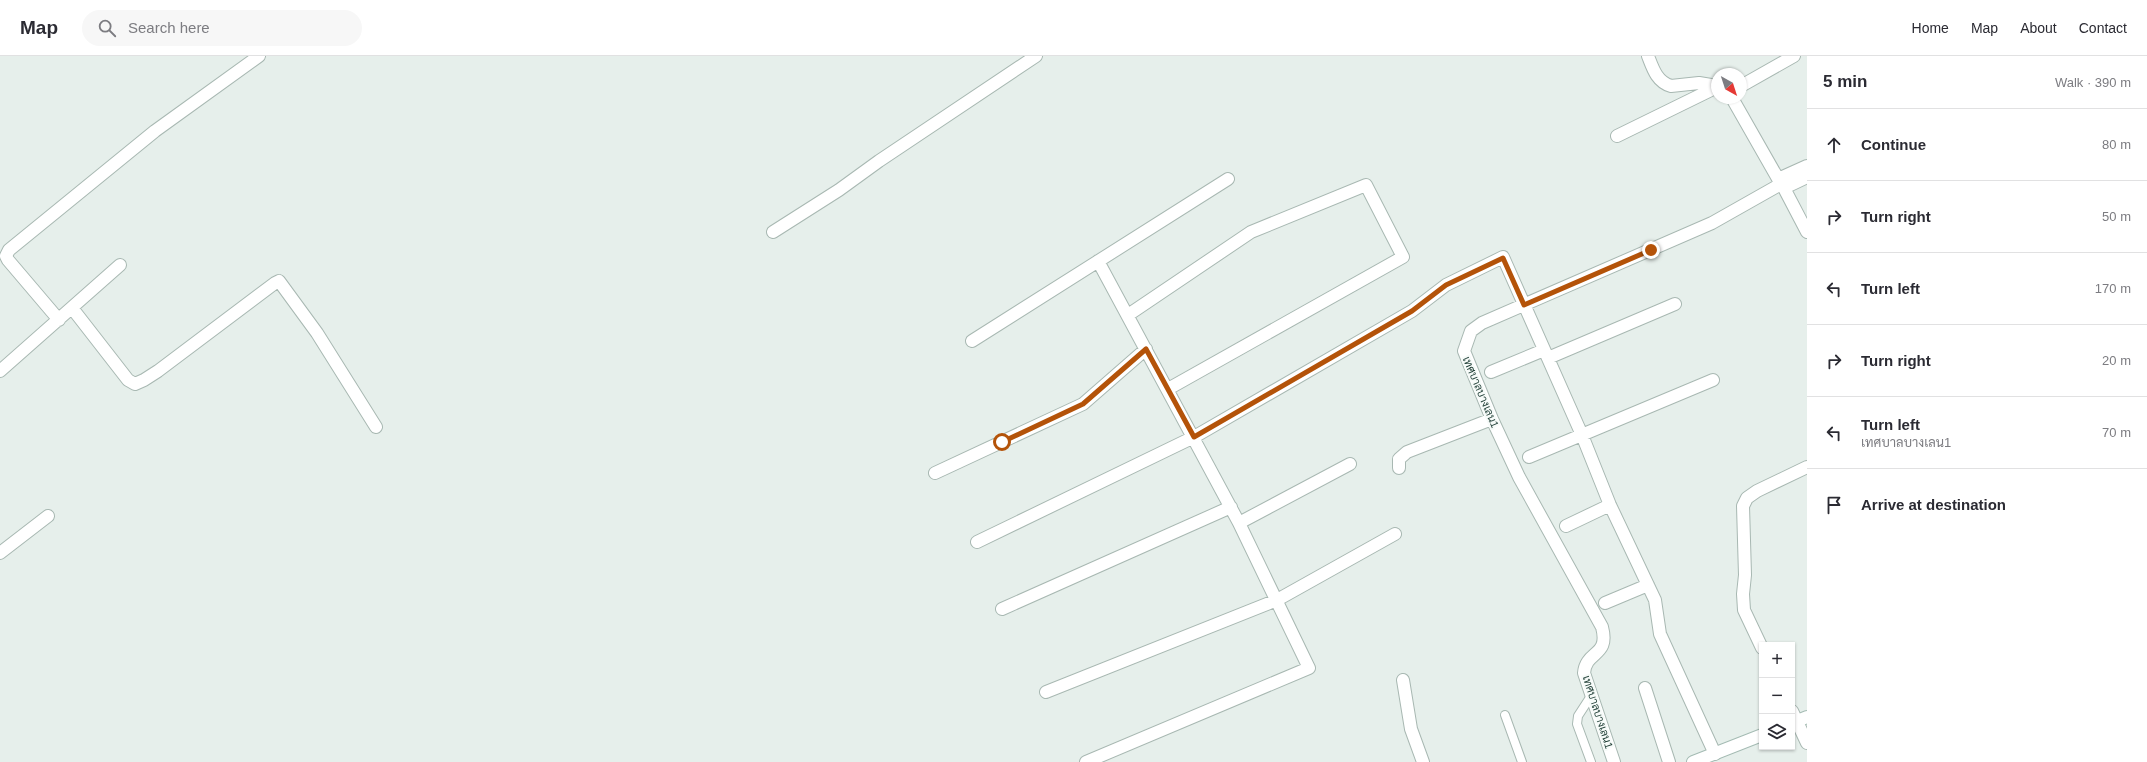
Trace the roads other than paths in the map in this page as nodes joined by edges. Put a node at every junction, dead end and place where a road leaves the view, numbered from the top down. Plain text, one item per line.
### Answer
1 (259, 56) edge
2 (1036, 56) edge
3 (1648, 56) edge
4 (1794, 56) edge
5 (1747, 83) edge
6 (1711, 84) edge
7 (1711, 89) edge
8 (1735, 104) edge
9 (1617, 136) dead end
10 (1807, 166) edge
11 (1807, 177) edge
12 (1228, 179) dead end
13 (1781, 184) junction
14 (772, 232) dead end
15 (1807, 232) edge
16 (1098, 261) junction
17 (120, 265) dead end
18 (1675, 304) dead end
19 (1524, 305) junction
20 (72, 308) junction
21 (1128, 315) junction
22 (59, 320) junction
23 (972, 341) dead end
24 (1146, 349) junction
25 (1546, 354) junction
26 (0, 371) edge
27 (1491, 372) dead end
28 (1714, 380) dead end
29 (1168, 389) junction
30 (1492, 419) junction
31 (376, 427) dead end
32 (1582, 435) junction
33 (1194, 437) junction
34 (1529, 457) dead end
35 (1350, 464) dead end
36 (1807, 467) edge
37 (1399, 468) dead end
38 (934, 473) dead end
39 (1610, 505) junction
40 (1231, 507) junction
41 (48, 516) dead end
42 (1240, 523) junction
43 (1566, 526) dead end
44 (1395, 534) dead end
45 (977, 542) dead end
46 (0, 553) edge
47 (1648, 585) junction
48 (1277, 600) junction
49 (1605, 603) dead end
50 (1002, 609) dead end
51 (1759, 642) edge
52 (1403, 680) dead end
53 (1645, 688) dead end
54 (1046, 692) dead end
55 (1591, 696) junction
56 (1505, 715) dead end
57 (1797, 718) edge
58 (1759, 736) edge
59 (1807, 743) edge
60 (1715, 754) junction
61 (1086, 762) edge
62 (1423, 762) edge
63 (1522, 762) edge
64 (1591, 762) edge
65 (1614, 762) edge
66 (1669, 762) edge
67 (1693, 762) edge

1 - 22 street
2 - 14 street
3 - 6 street
4 - 5 street
7 - 9 street
8 - 13 street
10 - 13 street
11 - 13 street
12 - 16 street
13 - 15 street
13 - 19 street, เทศบาลบางเลน1
16 - 21 street
16 - 23 street
17 - 20 street
18 - 25 street
19 - 25 street
19 - 30 street, เทศบาลบางเลน1
19 - 33 street
20 - 22 street
20 - 31 street
21 - 24 street
21 - 29 street
22 - 26 street
24 - 29 street
24 - 38 street
25 - 27 street
25 - 32 street
28 - 32 street
29 - 33 street
30 - 37 street
30 - 55 street, เทศบาลบางเลน1
32 - 34 street
32 - 39 street
33 - 40 street
33 - 45 street
35 - 42 street
36 - 51 street
39 - 43 street
39 - 47 street
40 - 42 street
40 - 50 street
41 - 46 street
42 - 48 street
44 - 48 street
47 - 49 street
47 - 60 street
48 - 54 street
48 - 61 street
52 - 62 street
53 - 66 street
55 - 64 lane
55 - 65 street, เทศบาลบางเลน1
56 - 63 lane
57 - 59 street
58 - 60 street
60 - 67 street

